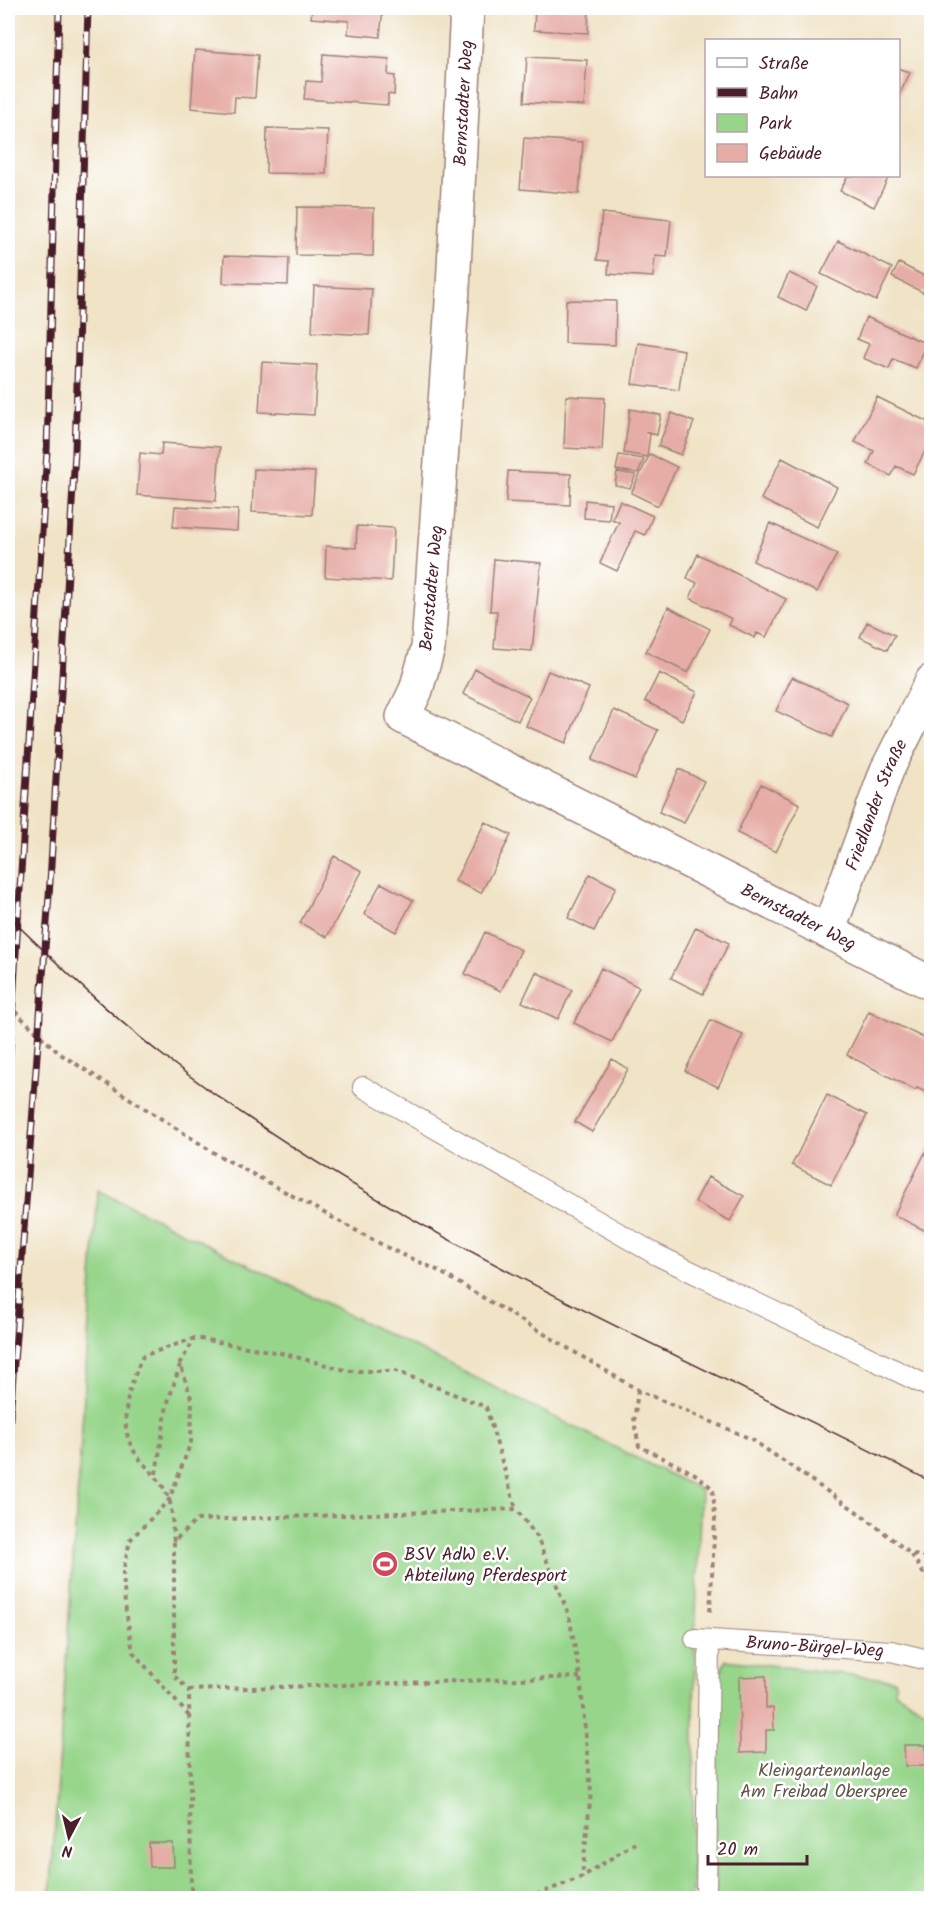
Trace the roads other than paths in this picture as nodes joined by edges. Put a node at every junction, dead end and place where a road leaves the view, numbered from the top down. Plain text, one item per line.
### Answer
1 (468, 8) edge
2 (932, 681) edge
3 (828, 932) junction
4 (932, 984) edge
5 (363, 1087) dead end
6 (932, 1388) edge
7 (932, 1661) edge
8 (706, 1899) edge

1 - 3 street, Bernstadter Weg
2 - 3 street, Friedlander Straße
3 - 4 street, Bernstadter Weg
5 - 6 lane
7 - 8 lane, Bruno-Bürgel-Weg

